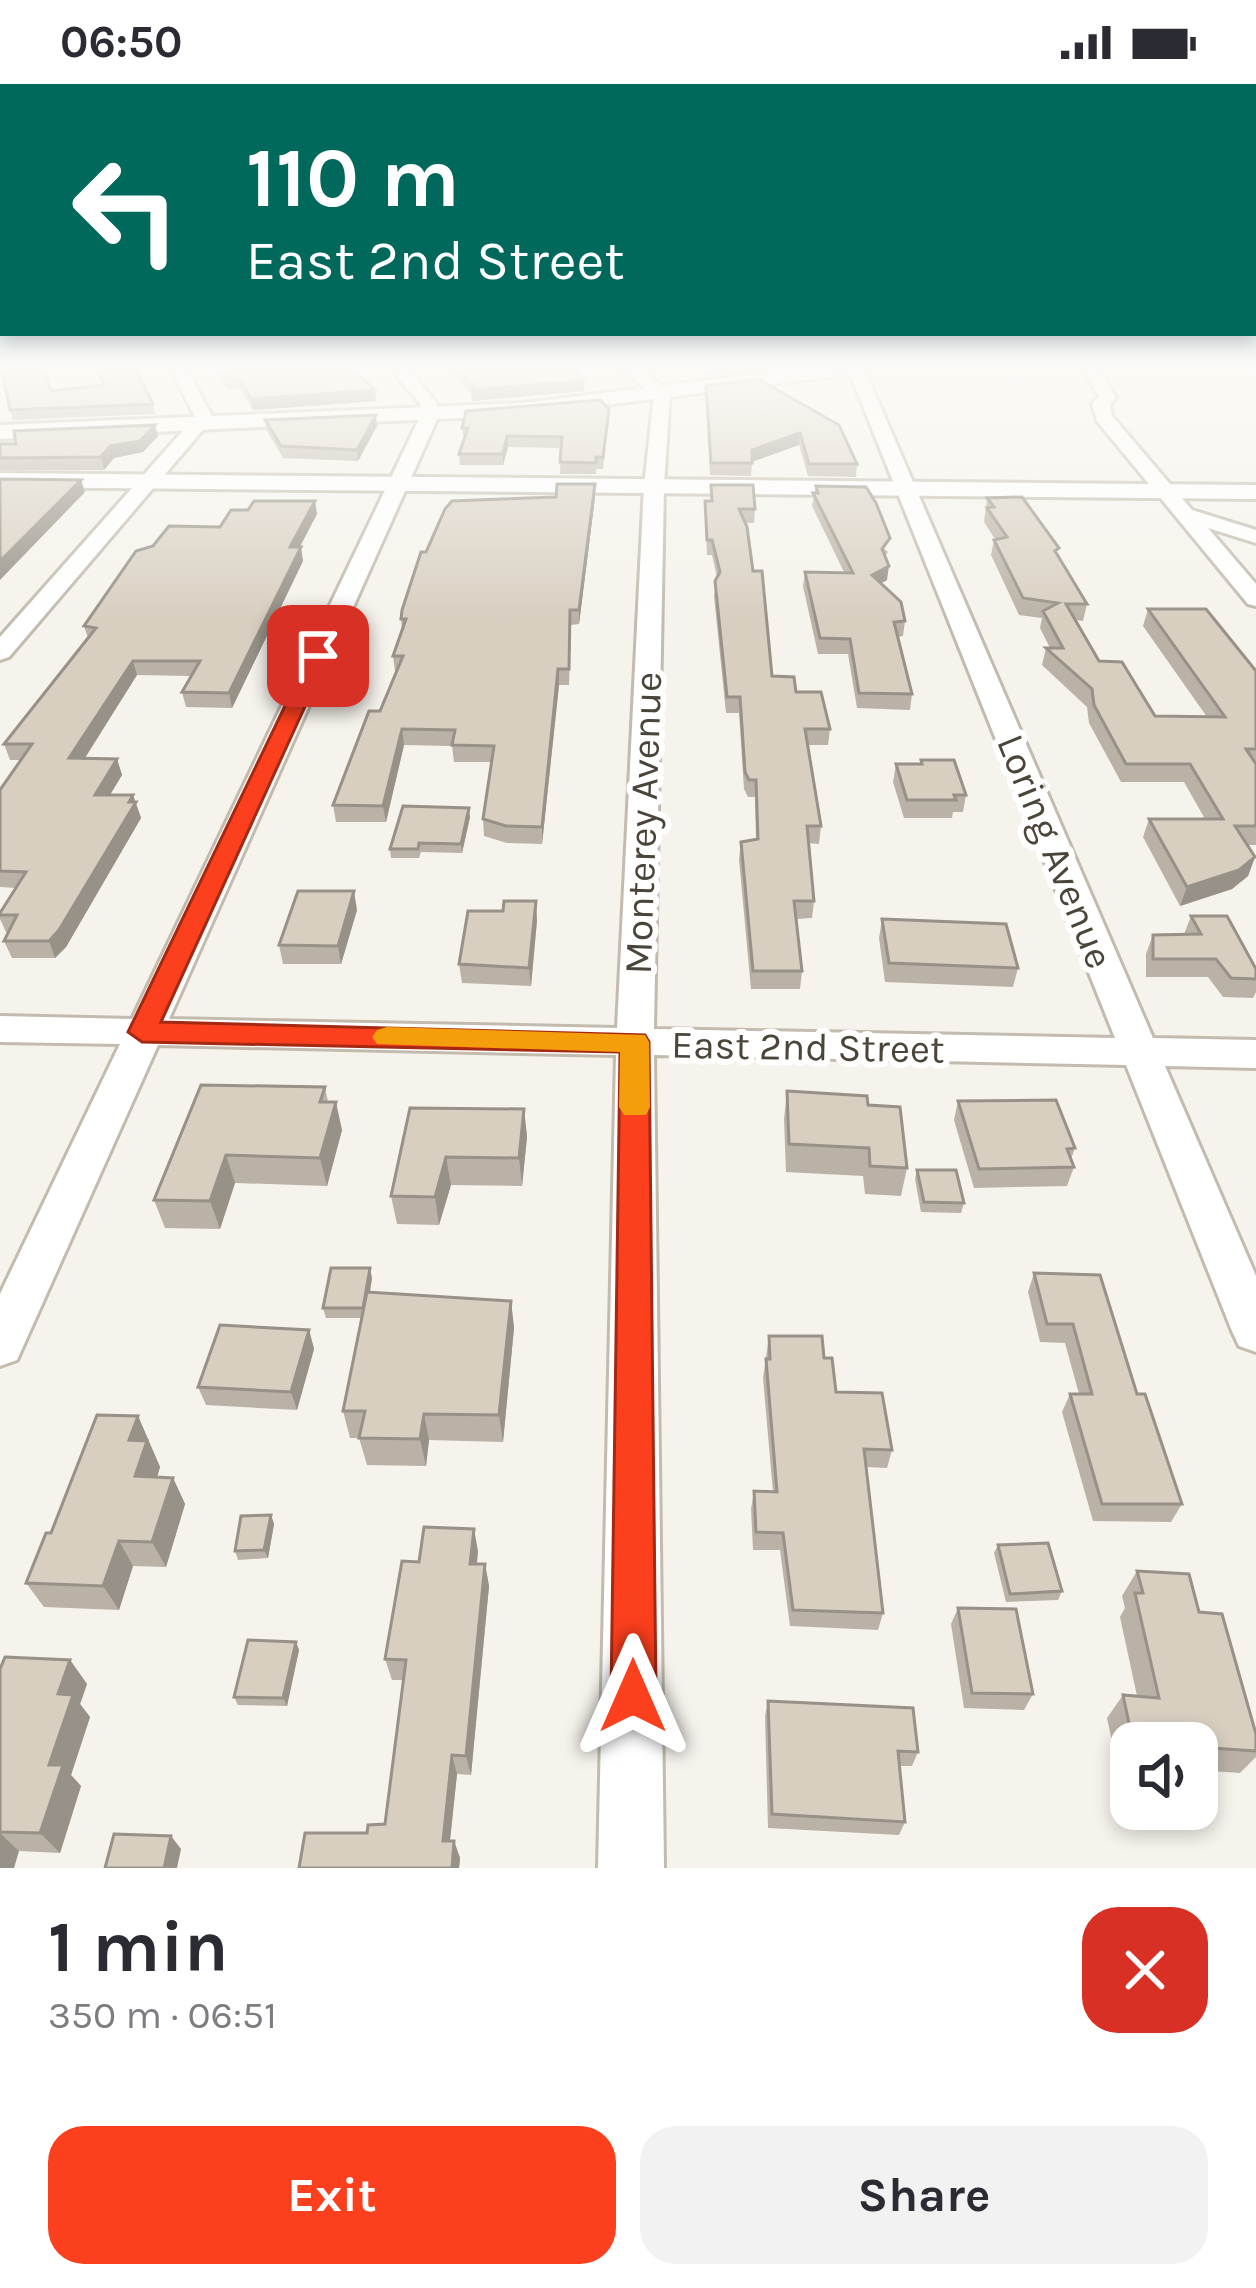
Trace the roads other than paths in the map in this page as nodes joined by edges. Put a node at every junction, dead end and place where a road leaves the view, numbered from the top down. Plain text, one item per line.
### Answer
1 (173, 454) edge
2 (412, 454) edge
3 (652, 454) edge
4 (893, 454) edge
5 (1134, 454) edge
6 (0, 480) edge
7 (150, 481) junction
8 (398, 484) junction
9 (654, 486) junction
10 (908, 490) junction
11 (1164, 491) junction
12 (1256, 492) edge
13 (1181, 513) junction
14 (1256, 537) edge
15 (1256, 599) edge
16 (0, 652) edge
17 (0, 1029) edge
18 (142, 1032) junction
19 (635, 1042) junction
20 (1136, 1052) junction
21 (1256, 1054) edge
22 (1256, 1331) edge
23 (0, 1345) edge
24 (631, 1868) edge

1 - 7 street
2 - 8 street
3 - 9 street, Monterey Avenue
4 - 10 street, Loring Avenue
5 - 11 street
6 - 7 street
7 - 8 street
7 - 16 street
8 - 9 street
8 - 18 street
9 - 10 street
9 - 19 street, Monterey Avenue
10 - 11 street
10 - 20 street, Loring Avenue
11 - 12 street
11 - 13 street
13 - 14 street
13 - 15 street
17 - 18 street, East 2nd Street
18 - 19 street, East 2nd Street
18 - 23 street
19 - 20 street, East 2nd Street
19 - 24 street, Monterey Avenue
20 - 21 street, East 2nd Street
20 - 22 street, Loring Avenue

